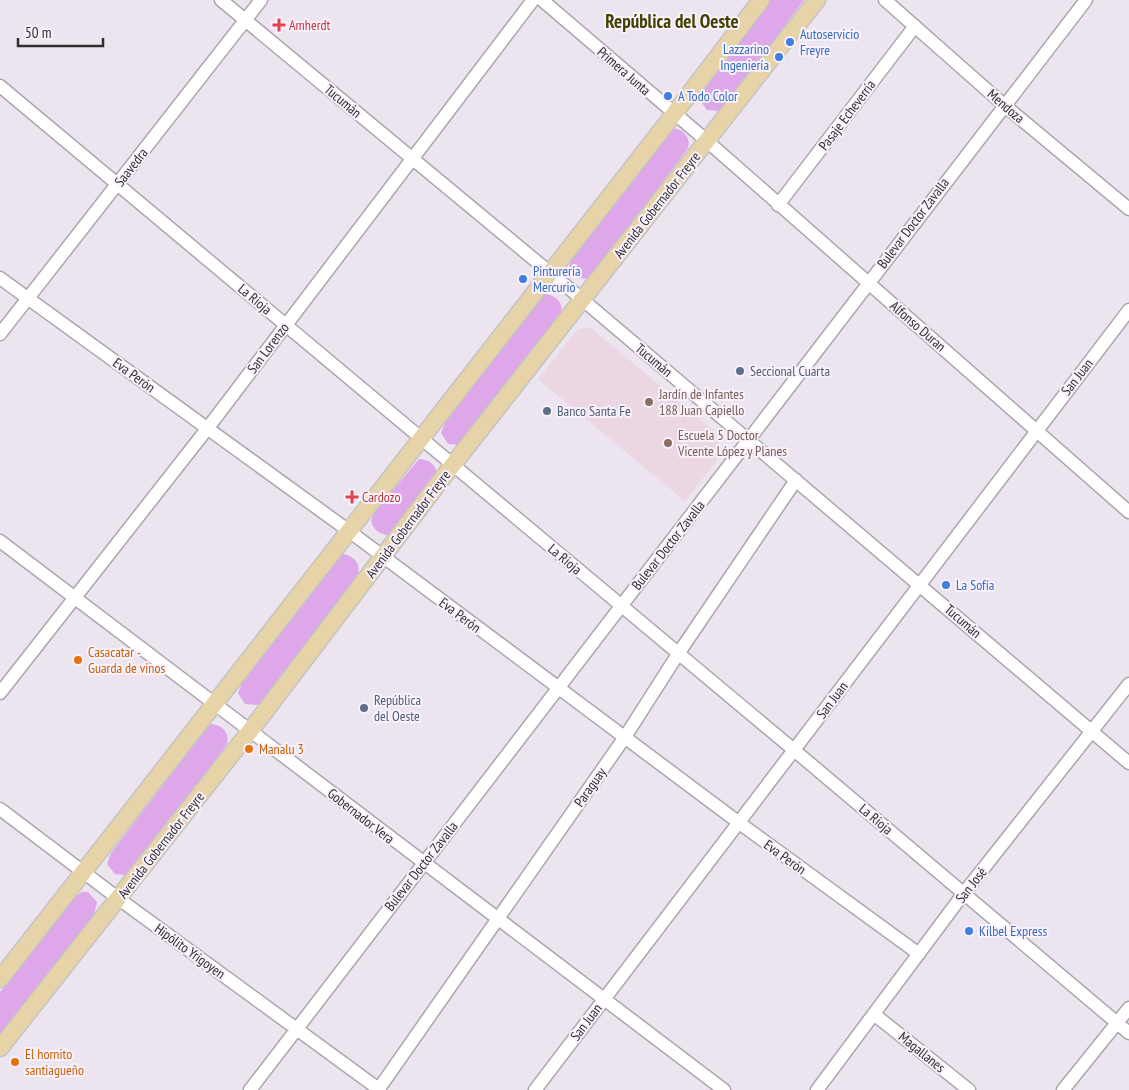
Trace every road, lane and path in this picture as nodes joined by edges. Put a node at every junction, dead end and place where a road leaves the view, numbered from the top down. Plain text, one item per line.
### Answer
1 (221, 0) edge
2 (261, 0) edge
3 (533, 0) edge
4 (542, 0) edge
5 (761, 0) edge
6 (816, 0) edge
7 (885, 0) edge
8 (1086, 0) edge
9 (245, 20) junction
10 (915, 26) junction
11 (0, 86) edge
12 (1004, 105) junction
13 (674, 114) junction
14 (707, 141) junction
15 (412, 158) junction
16 (118, 184) junction
17 (778, 205) junction
18 (1129, 209) edge
19 (550, 274) junction
20 (0, 278) edge
21 (868, 283) junction
22 (28, 298) junction
23 (583, 300) junction
24 (1129, 310) edge
25 (285, 325) junction
26 (0, 334) edge
27 (207, 429) junction
28 (1036, 430) junction
29 (420, 439) junction
30 (748, 440) junction
31 (452, 465) junction
32 (796, 480) junction
33 (1129, 512) edge
34 (349, 531) junction
35 (0, 541) edge
36 (383, 557) junction
37 (919, 584) junction
38 (74, 597) junction
39 (621, 606) junction
40 (678, 654) junction
41 (1129, 684) edge
42 (558, 689) junction
43 (0, 693) edge
44 (215, 703) junction
45 (250, 730) junction
46 (1093, 732) junction
47 (624, 737) junction
48 (794, 750) junction
49 (1129, 763) edge
50 (0, 809) edge
51 (738, 822) junction
52 (423, 864) junction
53 (83, 872) junction
54 (964, 893) junction
55 (119, 899) junction
56 (498, 920) junction
57 (919, 954) junction
58 (0, 979) edge
59 (604, 999) junction
60 (1129, 1008) edge
61 (875, 1015) junction
62 (1116, 1023) junction
63 (297, 1028) junction
64 (1129, 1033) edge
65 (0, 1048) edge
66 (250, 1090) edge
67 (379, 1090) edge
68 (535, 1090) edge
69 (724, 1090) edge
70 (817, 1090) edge
71 (969, 1090) edge
72 (1063, 1090) edge

1 - 9 street, Tucumán
2 - 9 street, Saavedra
3 - 15 street, San Lorenzo
4 - 13 street, Primera Junta
5 - 13 main road
6 - 14 main road, Avenida Gobernador Freyre
7 - 10 street, Mendoza
8 - 12 street, Bulevar Doctor Zavalla
9 - 15 street, Tucumán
9 - 16 street, Saavedra
10 - 12 street, Mendoza
10 - 17 street, Pasaje Echeverría
11 - 16 street, La Rioja
12 - 18 street, Mendoza
12 - 21 street, Bulevar Doctor Zavalla
13 - 14 street, Primera Junta
13 - 19 main road
14 - 17 street, Alfonso Duran
14 - 23 main road, Avenida Gobernador Freyre
15 - 19 street, Tucumán
15 - 25 street, San Lorenzo
16 - 22 street, Saavedra
16 - 25 street, La Rioja
17 - 21 street, Alfonso Duran
19 - 23 street, Tucumán
19 - 29 main road
20 - 22 street, Eva Perón
21 - 28 street, Alfonso Duran
21 - 30 street, Bulevar Doctor Zavalla
22 - 26 street, Saavedra
22 - 27 street, Eva Perón
23 - 30 street, Tucumán
23 - 31 main road, Avenida Gobernador Freyre
24 - 28 street, San Juan
25 - 27 street, San Lorenzo
25 - 29 street, La Rioja
27 - 34 street, Eva Perón
27 - 38 street, San Lorenzo
28 - 33 street, Alfonso Duran
28 - 37 street, San Juan
29 - 31 street, La Rioja
29 - 34 main road
30 - 32 street, Tucumán
30 - 39 street, Bulevar Doctor Zavalla
31 - 36 main road, Avenida Gobernador Freyre
31 - 39 street, La Rioja
32 - 37 street, Tucumán
32 - 40 street, Paraguay
34 - 36 street, Eva Perón
34 - 44 main road
35 - 38 street, Gobernador Vera
36 - 42 street, Eva Perón
36 - 45 main road, Avenida Gobernador Freyre
37 - 46 street, Tucumán
37 - 48 street, San Juan
38 - 43 street, San Lorenzo
38 - 44 street, Gobernador Vera
39 - 40 street, La Rioja
39 - 42 street, Bulevar Doctor Zavalla
40 - 47 street, Paraguay
40 - 48 street, La Rioja
41 - 46 street, San José
42 - 47 street, Eva Perón
42 - 52 street, Bulevar Doctor Zavalla
44 - 45 street, Gobernador Vera
44 - 53 main road
45 - 52 street, Gobernador Vera
45 - 55 main road, Avenida Gobernador Freyre
46 - 49 street, Tucumán
46 - 54 street, San José
47 - 51 street, Eva Perón
47 - 56 street, Paraguay
48 - 51 street, San Juan
48 - 54 street, La Rioja
50 - 53 street, Hipólito Yrigoyen
51 - 57 street, Eva Perón
51 - 59 street, San Juan
52 - 56 street, Gobernador Vera
52 - 63 street, Bulevar Doctor Zavalla
53 - 55 street, Hipólito Yrigoyen
53 - 58 main road
54 - 57 street, San José
54 - 62 street, La Rioja
55 - 63 street, Hipólito Yrigoyen
55 - 65 main road, Avenida Gobernador Freyre
56 - 59 street, Gobernador Vera
56 - 67 street, Paraguay
57 - 61 street, San José
59 - 68 street, San Juan
59 - 69 street, Gobernador Vera
60 - 62 street
61 - 70 street, San José
61 - 71 street, Magallanes
62 - 64 street, La Rioja
62 - 72 street
63 - 66 street, Bulevar Doctor Zavalla
63 - 67 street, Hipólito Yrigoyen

